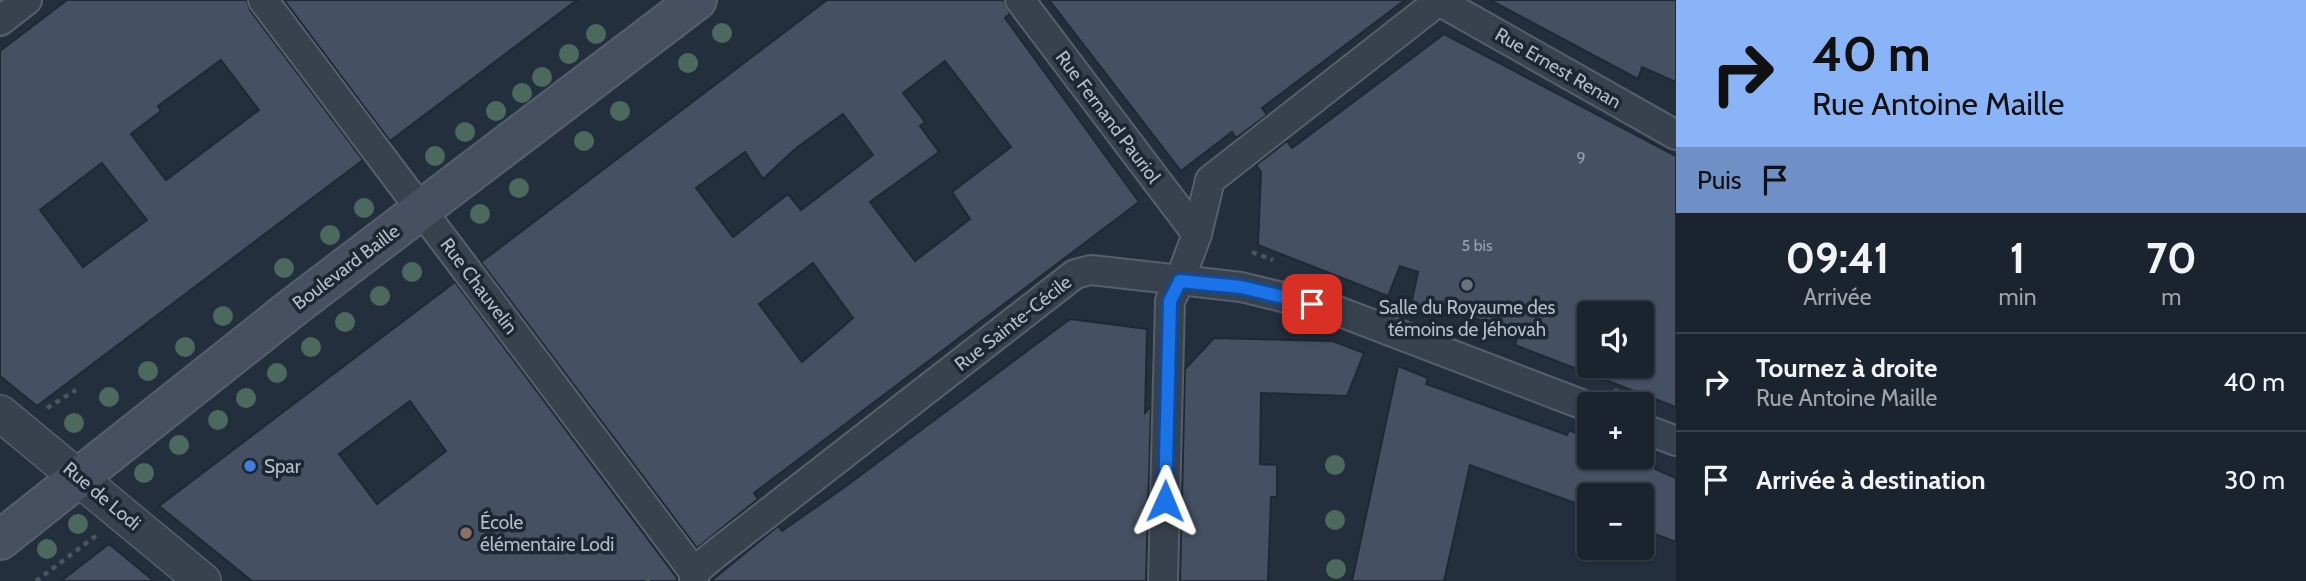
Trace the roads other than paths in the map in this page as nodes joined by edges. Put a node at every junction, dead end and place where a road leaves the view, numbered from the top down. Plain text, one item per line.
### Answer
1 (27, 0) edge
2 (263, 0) edge
3 (697, 0) edge
4 (1020, 0) edge
5 (1440, 0) edge
6 (0, 21) edge
7 (1676, 135) edge
8 (422, 210) junction
9 (1197, 234) junction
10 (1180, 281) junction
11 (1577, 402) edge
12 (0, 413) edge
13 (1654, 433) edge
14 (1676, 441) edge
15 (82, 478) junction
16 (0, 540) edge
17 (694, 577) edge
18 (203, 581) edge
19 (1163, 581) edge

1 - 6 street
2 - 8 street, Rue Chauvelin
3 - 8 main road, Boulevard Baille
4 - 9 street, Rue Fernand Pauriol
5 - 7 street, Rue Ernest Renan
5 - 9 street
8 - 15 main road, Boulevard Baille
8 - 17 street, Rue Chauvelin
9 - 10 street
10 - 11 street, Rue Sainte-Cécile
10 - 17 street, Rue Sainte-Cécile
10 - 19 street
12 - 15 street, Rue de Lodi
13 - 14 street
15 - 16 main road, Boulevard Baille
15 - 18 street, Rue de Lodi

